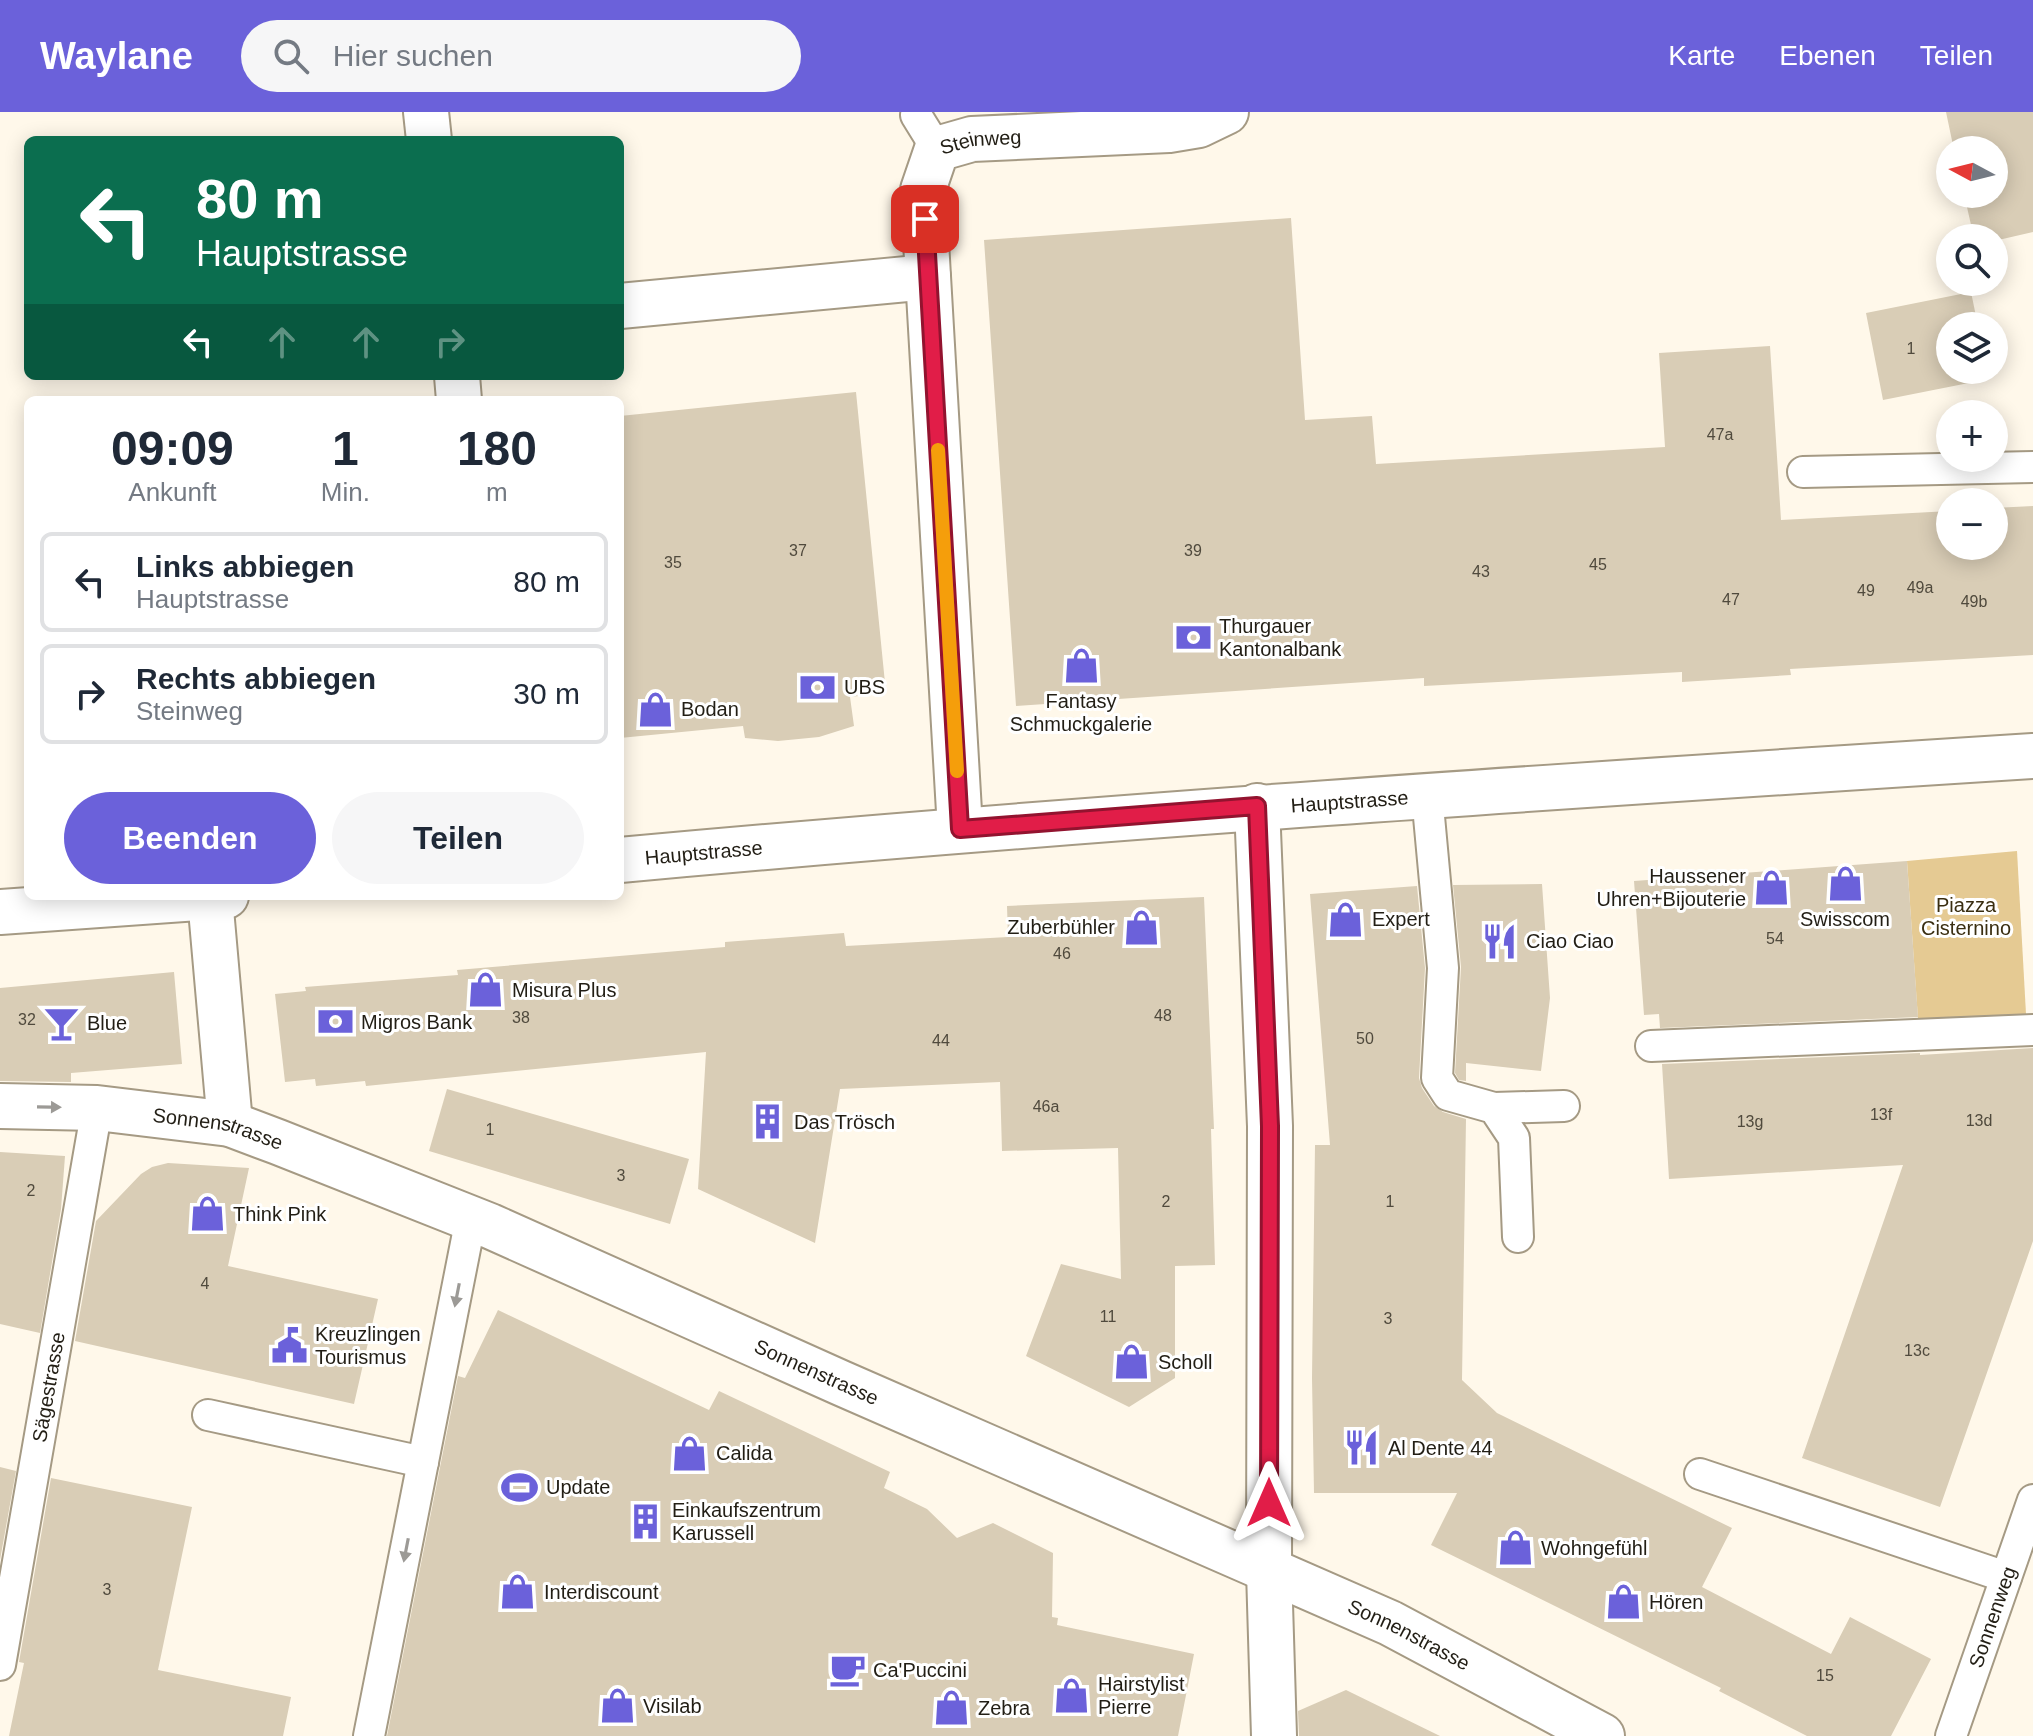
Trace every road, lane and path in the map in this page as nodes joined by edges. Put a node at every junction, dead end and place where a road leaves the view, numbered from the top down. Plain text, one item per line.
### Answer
1 (426, 112) edge
2 (1226, 112) edge
3 (429, 136) edge
4 (928, 277) junction
5 (624, 306) edge
6 (2033, 467) edge
7 (1803, 472) dead end
8 (2033, 756) edge
9 (1427, 795) junction
10 (1257, 806) junction
11 (960, 829) junction
12 (624, 860) edge
13 (174, 900) edge
14 (218, 900) edge
15 (0, 912) edge
16 (2033, 1030) edge
17 (1651, 1046) dead end
18 (0, 1106) edge
19 (1564, 1106) dead end
20 (97, 1108) junction
21 (1494, 1108) junction
22 (230, 1124) junction
23 (471, 1218) junction
24 (1518, 1237) dead end
25 (208, 1415) dead end
26 (423, 1462) junction
27 (1700, 1474) dead end
28 (2033, 1500) edge
29 (1269, 1571) junction
30 (2006, 1577) junction
31 (0, 1665) edge
32 (369, 1736) edge
33 (1274, 1736) edge
34 (1602, 1736) edge
35 (1951, 1736) edge

1 - 3 street
2 - 4 street, Steinweg
4 - 5 street
4 - 11 street, Steinweg
6 - 7 lane
8 - 9 street, Hauptstrasse
9 - 10 street, Hauptstrasse
9 - 21 lane
10 - 11 street, Hauptstrasse
10 - 29 street
11 - 12 street, Hauptstrasse
13 - 15 street
14 - 22 street
16 - 17 lane
18 -> 20 street, Sonnenstrasse
19 - 21 lane
20 - 22 street, Sonnenstrasse
20 - 31 lane, Sägestrasse
21 - 24 lane
22 - 23 street, Sonnenstrasse
23 -> 26 lane
23 - 29 street, Sonnenstrasse
25 - 26 lane
26 -> 32 lane
27 - 30 lane
28 - 30 lane, Sonnenweg
29 - 33 street
29 - 34 street, Sonnenstrasse
30 - 35 lane, Sonnenweg

